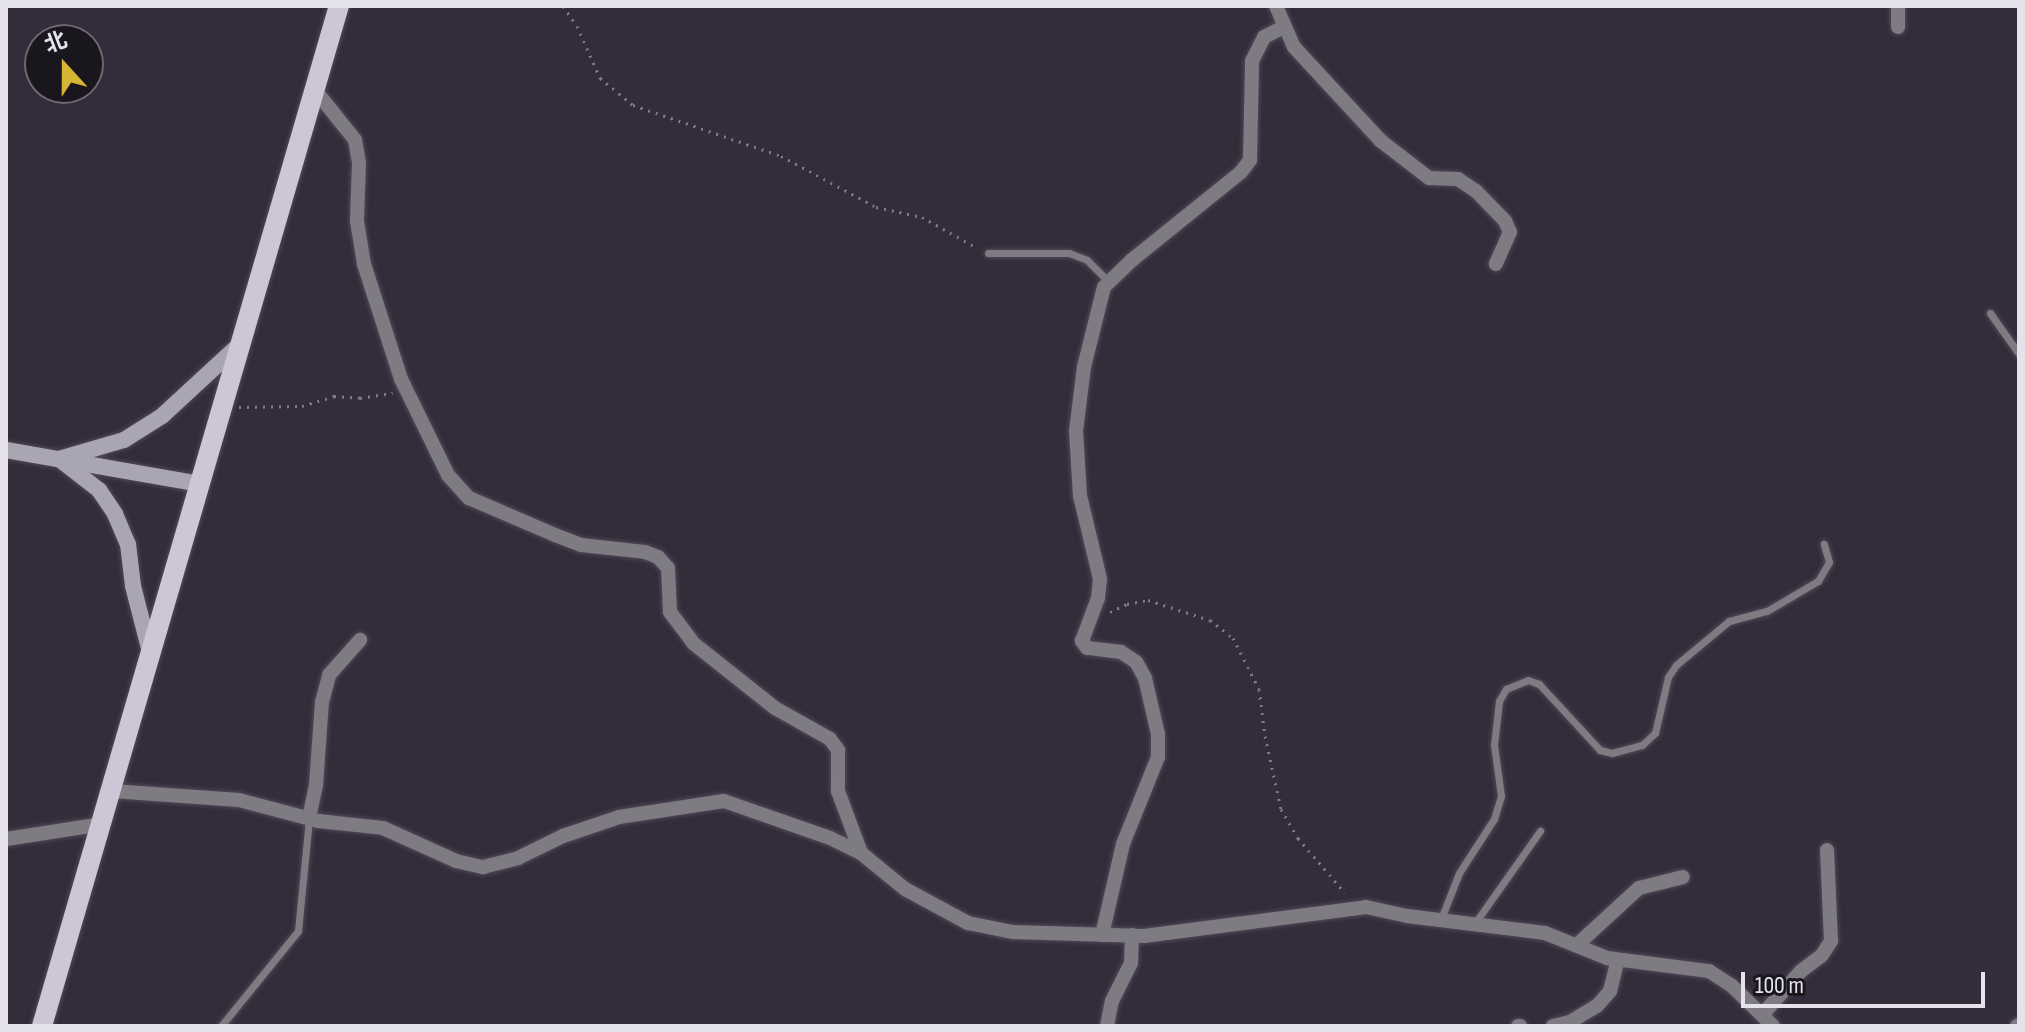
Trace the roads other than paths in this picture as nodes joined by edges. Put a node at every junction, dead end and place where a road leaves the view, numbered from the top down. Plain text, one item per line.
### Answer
1 (339, 6) edge
2 (1276, 6) edge
3 (1898, 6) edge
4 (1284, 27) junction
5 (1898, 27) dead end
6 (315, 90) junction
7 (988, 253) road end
8 (1496, 264) dead end
9 (1109, 282) junction
10 (1990, 313) dead end
11 (242, 342) junction
12 (2019, 354) edge
13 (6, 450) edge
14 (59, 459) junction
15 (201, 484) junction
16 (1824, 544) dead end
17 (360, 640) dead end
18 (151, 657) junction
19 (112, 791) junction
20 (309, 818) junction
21 (103, 824) junction
22 (1540, 831) dead end
23 (6, 839) edge
24 (1827, 850) dead end
25 (861, 853) junction
26 (1683, 877) dead end
27 (1441, 919) junction
28 (1475, 923) junction
29 (1102, 935) junction
30 (1132, 935) junction
31 (1578, 944) junction
32 (1618, 960) junction
33 (1767, 1021) edge
34 (42, 1026) edge
35 (221, 1026) edge
36 (1107, 1026) edge
37 (1553, 1026) edge

1 - 6 main road
2 - 4 street
3 - 5 street
4 - 8 street
4 - 9 street
6 - 11 main road
6 - 25 street
7 - 9 lane
9 - 29 street
10 - 12 lane
11 - 14 main road
11 - 15 main road
13 - 14 main road
14 - 15 main road
14 - 18 main road
15 - 18 main road
16 - 27 lane
17 - 20 street
18 - 19 main road
19 - 20 street
19 - 21 main road
20 - 25 street
20 - 35 lane
21 - 23 street
21 - 34 main road
22 - 28 lane
24 - 33 street
25 - 29 street
26 - 31 street
27 - 28 street
27 - 30 street
28 - 31 street
29 - 30 street
30 - 36 street
31 - 32 street
32 - 33 street
32 - 37 street

